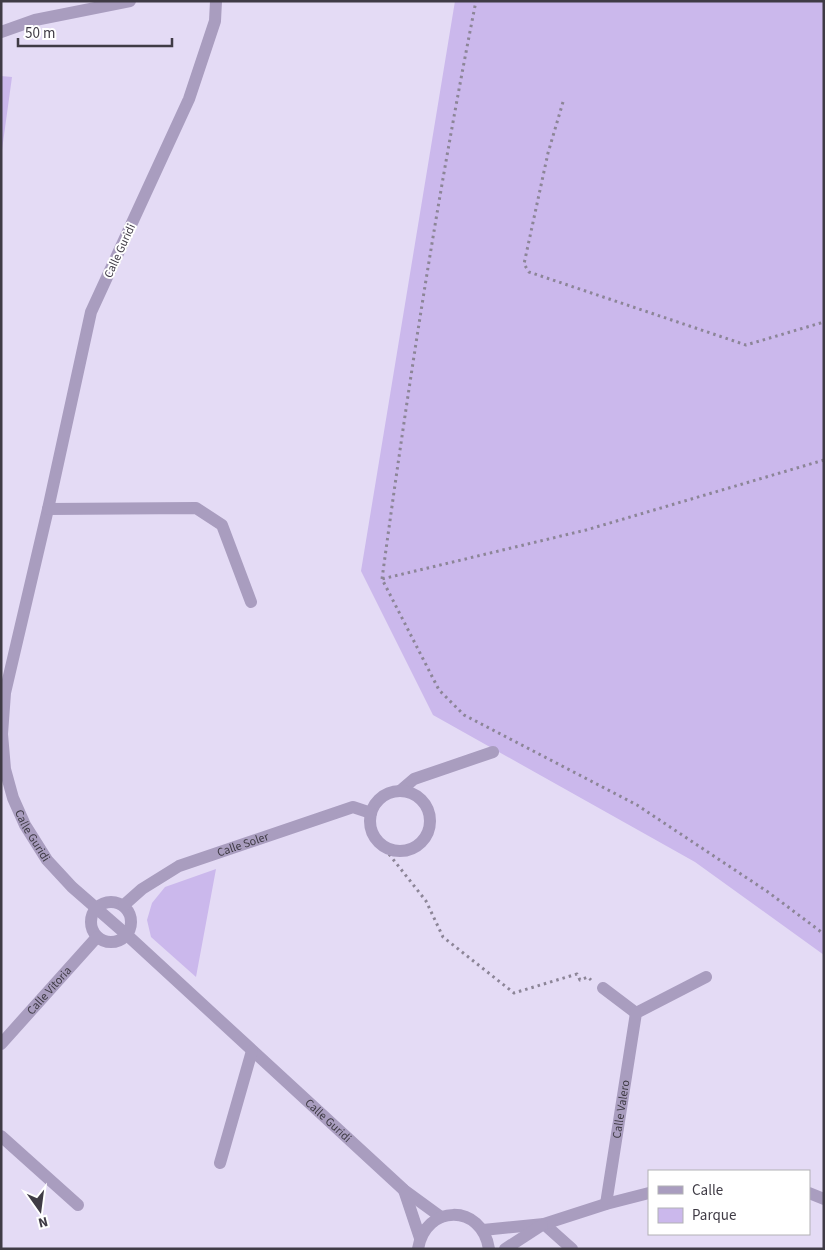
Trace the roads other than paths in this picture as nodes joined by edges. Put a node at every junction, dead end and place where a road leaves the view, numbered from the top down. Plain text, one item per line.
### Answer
1 (130, 1) edge
2 (216, 1) edge
3 (1, 32) edge
4 (48, 509) junction
5 (251, 602) dead end
6 (494, 752) dead end
7 (400, 791) junction
8 (371, 813) junction
9 (124, 905) junction
10 (96, 908) junction
11 (127, 935) junction
12 (97, 937) junction
13 (706, 977) dead end
14 (603, 988) road end
15 (636, 1013) junction
16 (1, 1044) edge
17 (252, 1051) junction
18 (1, 1136) edge
19 (220, 1163) dead end
20 (404, 1190) junction
21 (648, 1193) edge
22 (810, 1193) edge
23 (824, 1198) edge
24 (606, 1204) junction
25 (78, 1205) dead end
26 (442, 1217) junction
27 (544, 1224) junction
28 (483, 1230) junction
29 (419, 1244) edge
30 (489, 1249) edge
31 (505, 1249) edge
32 (572, 1249) edge

1 - 3 street
2 - 4 street, Calle Guridi
4 - 5 street
4 - 10 street, Calle Guridi
6 - 7 street
7 - 8 street
7 - 8 street
8 - 9 street, Calle Soler
9 - 10 street
9 - 11 street
10 - 11 street, Calle Guridi
10 - 12 street
11 - 12 street
11 - 17 street, Calle Guridi
12 - 16 street, Calle Vitoria
13 - 15 street
14 - 15 street
15 - 24 street, Calle Valero
17 - 19 street
17 - 20 street, Calle Guridi
18 - 25 street
20 - 26 street, Calle Guridi
20 - 29 street, Calle Guridi
21 - 24 street
22 - 23 street
24 - 27 street
26 - 28 street
26 - 29 street
27 - 28 street
27 - 31 street
27 - 32 street
28 - 30 street

